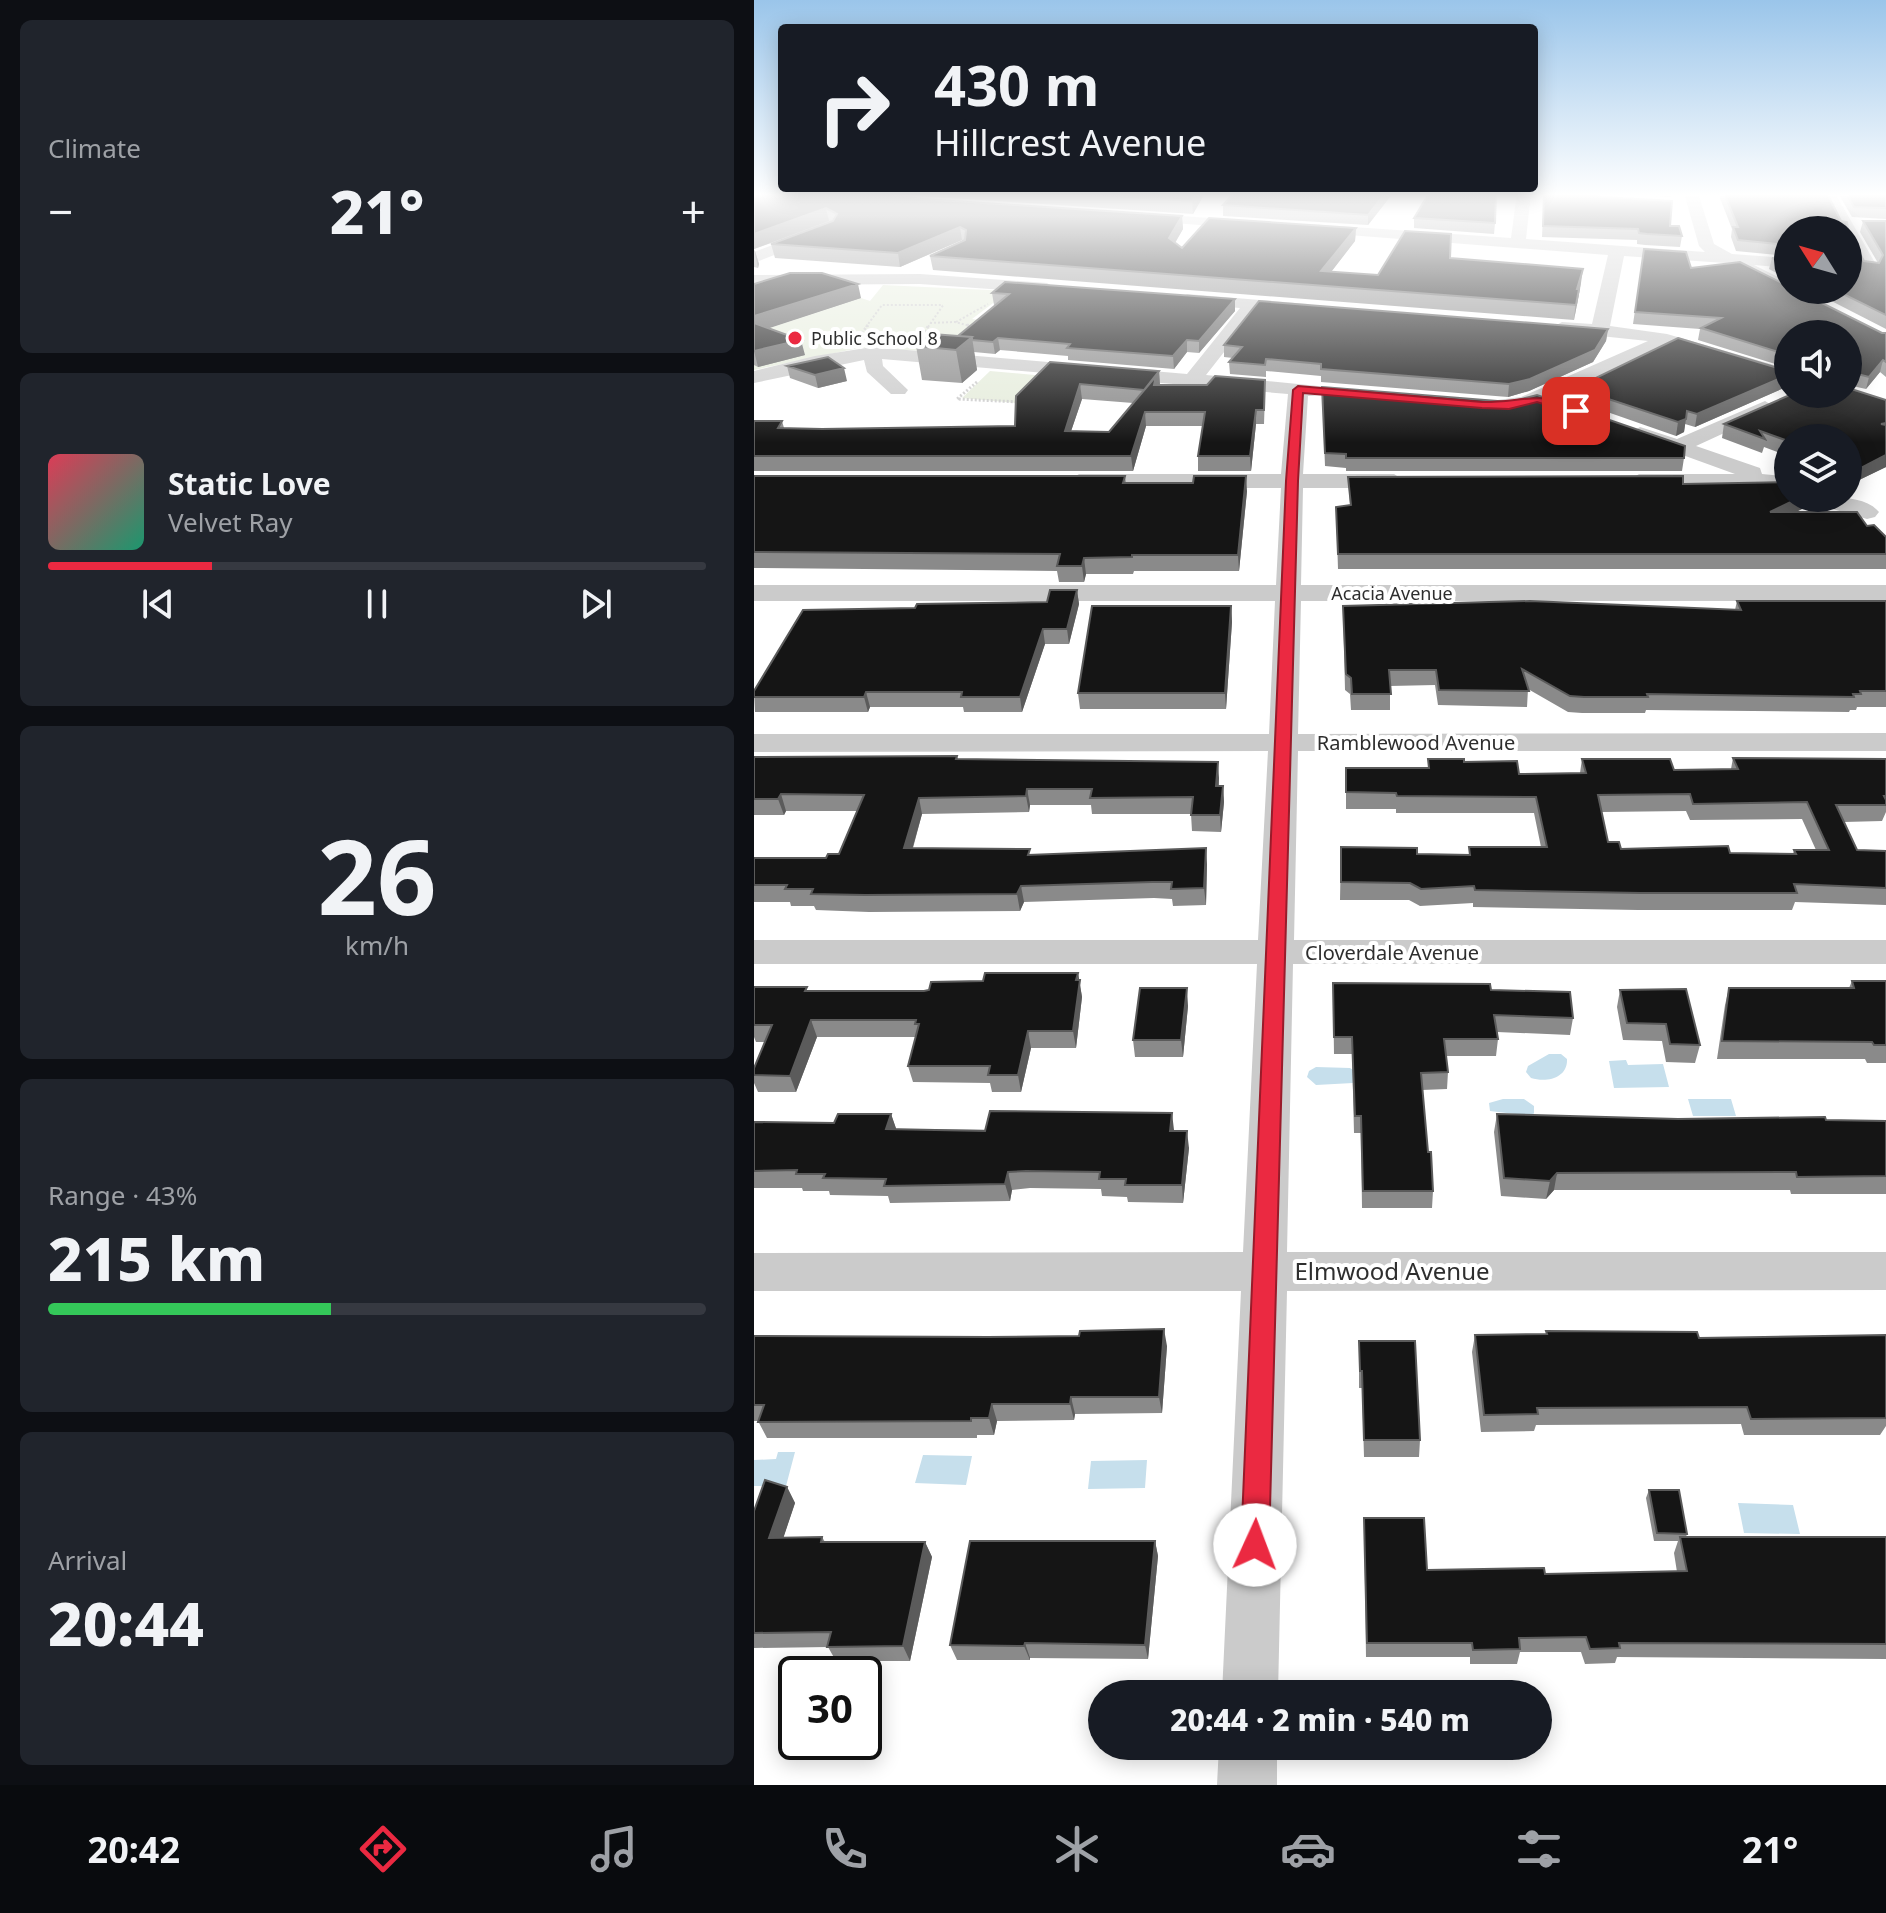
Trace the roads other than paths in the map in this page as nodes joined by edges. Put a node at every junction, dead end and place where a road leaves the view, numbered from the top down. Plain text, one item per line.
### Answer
1 (899, 276) edge
2 (1612, 276) edge
3 (893, 279) junction
4 (754, 280) edge
5 (1071, 290) edge
6 (1176, 298) edge
7 (1253, 304) junction
8 (1316, 309) edge
9 (1537, 325) edge
10 (1600, 330) junction
11 (1667, 339) junction
12 (872, 353) junction
13 (1774, 371) edge
14 (754, 377) edge
15 (1192, 380) junction
16 (898, 390) dead end
17 (1298, 390) junction
18 (1342, 393) edge
19 (1537, 398) junction
20 (1774, 403) edge
21 (1482, 405) edge
22 (1564, 407) edge
23 (1622, 427) edge
24 (1679, 446) junction
25 (1050, 481) edge
26 (1292, 481) junction
27 (1422, 481) edge
28 (1614, 481) edge
29 (1774, 481) edge
30 (1774, 484) edge
31 (1886, 495) edge
32 (1876, 516) edge
33 (754, 593) edge
34 (1288, 593) junction
35 (1886, 593) edge
36 (1284, 742) junction
37 (1886, 742) edge
38 (754, 743) edge
39 (754, 952) edge
40 (1276, 952) junction
41 (1886, 952) edge
42 (1265, 1270) junction
43 (1886, 1271) edge
44 (754, 1272) edge
45 (1250, 1680) edge
46 (1248, 1760) edge
47 (1247, 1785) edge

1 - 3 street
2 - 10 street
3 - 4 street
3 - 5 street
6 - 7 street
7 - 8 street
7 - 15 street
9 - 10 street
10 - 11 street
11 - 13 street
11 - 19 street
12 - 14 street
12 - 15 street
12 - 16 street
15 - 17 street
17 - 18 street
17 - 26 street
19 - 21 street
19 - 22 street
20 - 24 street
23 - 24 street
24 - 29 street
25 - 26 street
26 - 27 street
26 - 34 street
28 - 30 street
31 - 32 street
33 - 34 street, Acacia Avenue
34 - 35 street, Acacia Avenue
34 - 36 street
36 - 37 street, Ramblewood Avenue
36 - 38 street, Ramblewood Avenue
36 - 40 street
39 - 40 street, Cloverdale Avenue
40 - 41 street, Cloverdale Avenue
40 - 42 street
42 - 43 street, Elmwood Avenue
42 - 44 street, Elmwood Avenue
42 - 45 street
46 - 47 street

